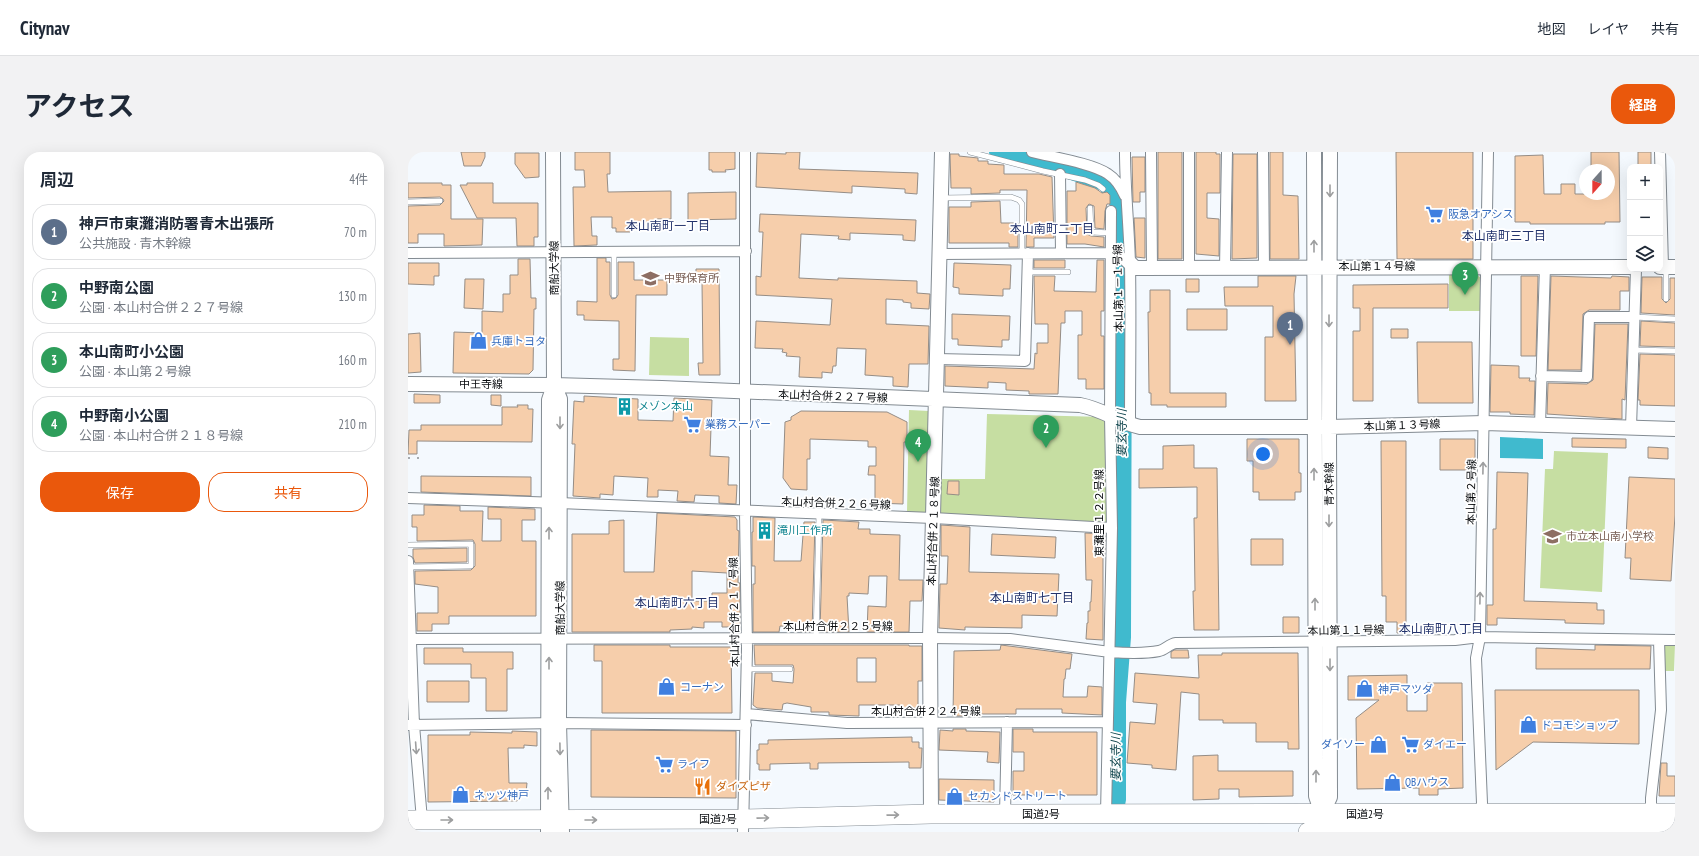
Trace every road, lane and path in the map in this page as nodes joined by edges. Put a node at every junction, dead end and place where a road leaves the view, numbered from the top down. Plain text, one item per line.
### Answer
1 (553, 152) edge
2 (745, 152) edge
3 (942, 152) edge
4 (970, 152) edge
5 (1032, 152) edge
6 (1125, 152) edge
7 (1151, 152) edge
8 (1189, 152) edge
9 (1227, 152) edge
10 (1263, 152) edge
11 (1314, 152) edge
12 (1330, 152) edge
13 (1488, 152) edge
14 (1660, 152) edge
15 (1060, 174) junction
16 (1103, 189) dead end
17 (1125, 196) junction
18 (941, 198) junction
19 (440, 201) dead end
20 (408, 202) edge
21 (1090, 208) dead end
22 (1111, 211) dead end
23 (1111, 233) junction
24 (554, 251) junction
25 (614, 251) junction
26 (746, 251) junction
27 (408, 253) edge
28 (1025, 253) junction
29 (1061, 253) junction
30 (940, 254) junction
31 (1113, 254) junction
32 (1129, 262) junction
33 (1329, 266) junction
34 (1486, 266) junction
35 (1545, 266) junction
36 (1314, 267) junction
37 (1627, 267) edge
38 (1666, 267) edge
39 (1152, 268) junction
40 (1189, 268) junction
41 (1225, 268) junction
42 (1264, 268) junction
43 (1027, 272) junction
44 (1068, 272) dead end
45 (1636, 272) edge
46 (614, 295) dead end
47 (1666, 299) dead end
48 (1634, 318) junction
49 (1675, 319) edge
50 (1633, 350) junction
51 (1675, 351) edge
52 (937, 359) junction
53 (1542, 376) junction
54 (408, 384) edge
55 (554, 385) junction
56 (746, 392) junction
57 (936, 400) junction
58 (1113, 417) junction
59 (1484, 423) junction
60 (1130, 425) junction
61 (1540, 425) junction
62 (1314, 427) junction
63 (1328, 427) junction
64 (1631, 428) junction
65 (1675, 429) edge
66 (408, 498) edge
67 (554, 503) junction
68 (745, 512) junction
69 (819, 514) junction
70 (933, 518) junction
71 (1112, 528) junction
72 (408, 545) edge
73 (408, 561) edge
74 (408, 567) edge
75 (1480, 637) junction
76 (554, 638) junction
77 (930, 638) junction
78 (410, 639) edge
79 (747, 639) junction
80 (816, 639) junction
81 (1659, 640) junction
82 (1675, 640) edge
83 (1315, 642) junction
84 (1330, 642) junction
85 (1113, 652) junction
86 (747, 669) junction
87 (790, 670) dead end
88 (746, 720) junction
89 (1007, 722) junction
90 (1107, 722) junction
91 (554, 723) junction
92 (930, 724) junction
93 (411, 725) edge
94 (1675, 813) edge
95 (931, 814) junction
96 (1005, 814) junction
97 (1106, 814) junction
98 (415, 820) edge
99 (1322, 823) edge
100 (743, 825) edge
101 (1653, 825) edge
102 (555, 826) edge
103 (1477, 826) edge
104 (1675, 829) edge
105 (1308, 832) edge

1 - 24 street, 商船大学線
2 - 26 street, 本山村合併２１７号線
3 - 18 street, 本山村合併２１８号線
4 - 15 lane
5 - 17 street
6 - 17 street, 本山第１－１号線
7 - 39 street
8 - 40 street
9 - 41 street
10 - 42 street
36 -> 11 street, 青木幹線
12 -> 33 street, 青木幹線
13 - 34 street, 本山第２号線
14 - 38 street
15 - 16 lane
15 - 29 street
17 - 32 street, 本山第１－１号線
18 - 28 lane
18 - 30 street, 本山村合併２１８号線
19 - 20 lane
21 - 23 lane
22 - 23 street, 東灘里１２２号線
23 - 31 street, 東灘里１２２号線
24 - 25 street
24 - 27 street
24 - 55 street, 商船大学線
25 - 26 street
25 - 46 lane
26 - 56 street, 本山村合併２１７号線
28 - 29 street
28 - 30 street
28 - 43 street
29 - 31 street
30 - 52 street, 本山村合併２１８号線
31 - 32 street
31 - 58 street, 東灘里１２２号線
32 - 39 street, 本山第１４号線
32 - 60 street, 本山第１－１号線
33 - 34 street, 本山第１４号線
33 - 36 street, 本山第１４号線
33 -> 63 street, 青木幹線
34 - 35 street, 本山第１４号線
34 - 59 street, 本山第２号線
35 - 37 street, 本山第１４号線
35 - 53 street
36 - 42 street, 本山第１４号線
36 - 62 street, 青木幹線
38 - 47 lane
39 - 40 street, 本山第１４号線
40 - 41 street, 本山第１４号線
41 - 42 street, 本山第１４号線
43 - 44 lane
43 - 52 street
45 - 48 street
48 - 49 lane
48 - 50 street
48 - 53 street
50 - 51 lane
50 - 64 street
52 - 57 street, 本山村合併２１８号線
53 - 61 street
54 - 55 street, 中王寺線
55 - 56 street, 本山村合併２２７号線
55 - 67 street, 商船大学線
56 - 57 street, 本山村合併２２７号線
56 - 68 street, 本山村合併２１７号線
57 - 58 street, 本山村合併２２７号線
57 - 70 street, 本山村合併２１８号線
58 - 60 street, 本山村合併２２７号線
58 - 71 street, 東灘里１２２号線
59 - 61 street, 本山第１３号線
59 - 63 street, 本山第１３号線
75 -> 59 street, 本山第２号線
60 - 62 street, 本山第１３号線
61 - 64 street, 本山第１３号線
62 - 63 street, 本山第１３号線
83 -> 62 street, 青木幹線
63 -> 84 street, 青木幹線
64 - 65 street, 本山第１３号線
66 - 67 street, 本山村合併２２６号線
67 - 68 street, 本山村合併２２６号線
67 - 76 street, 商船大学線
68 - 69 street, 本山村合併２２６号線
68 - 79 street, 本山村合併２１７号線
69 - 70 street, 本山村合併２２６号線
69 - 80 lane
70 - 71 street, 本山村合併２２６号線
70 - 77 street, 本山村合併２１８号線
71 - 85 street, 東灘里１２２号線
72 - 74 lane
73 - 74 street
74 - 78 street
75 - 81 street, 本山第１１号線
75 - 84 street, 本山第１１号線
75 - 103 street, 本山第２号線
76 - 78 street, 本山村合併２２５号線
76 - 79 street, 本山村合併２２５号線
76 - 91 street, 商船大学線
77 - 80 street, 本山村合併２２５号線
77 - 85 street, 本山村合併２２５号線
77 - 92 street, 本山村合併２１８号線
78 - 93 street
79 - 80 street, 本山村合併２２５号線
79 - 86 street, 本山村合併２１７号線
81 - 82 street, 本山第１１号線
81 - 101 street
83 - 84 street, 本山第１１号線
83 - 85 street, 本山第１１号線
99 -> 83 street, 青木幹線
84 -> 99 street, 青木幹線
85 - 90 street, 東灘里１２２号線
86 - 87 lane
86 - 88 street, 本山村合併２１７号線
88 - 91 street, 本山村合併２２４号線
88 - 92 street, 本山村合併２２４号線
88 - 100 street, 本山村合併２１７号線
89 - 90 street, 本山村合併２２４号線
89 - 92 street, 本山村合併２２４号線
89 - 96 street
90 - 97 street, 東灘里１２２号線
91 - 93 street, 本山村合併２２４号線
91 - 102 street, 商船大学線
92 - 95 street, 本山村合併２１８号線
93 -> 98 street
94 - 101 highway, 国道2号
95 - 96 highway, 国道2号
100 -> 95 highway, 国道2号
96 - 97 highway, 国道2号
97 - 99 highway, 国道2号
98 -> 102 highway, 国道2号
99 - 103 highway, 国道2号
99 - 105 highway, 国道2号
102 -> 100 highway, 国道2号
101 - 103 highway, 国道2号
101 - 104 highway, 国道2号

